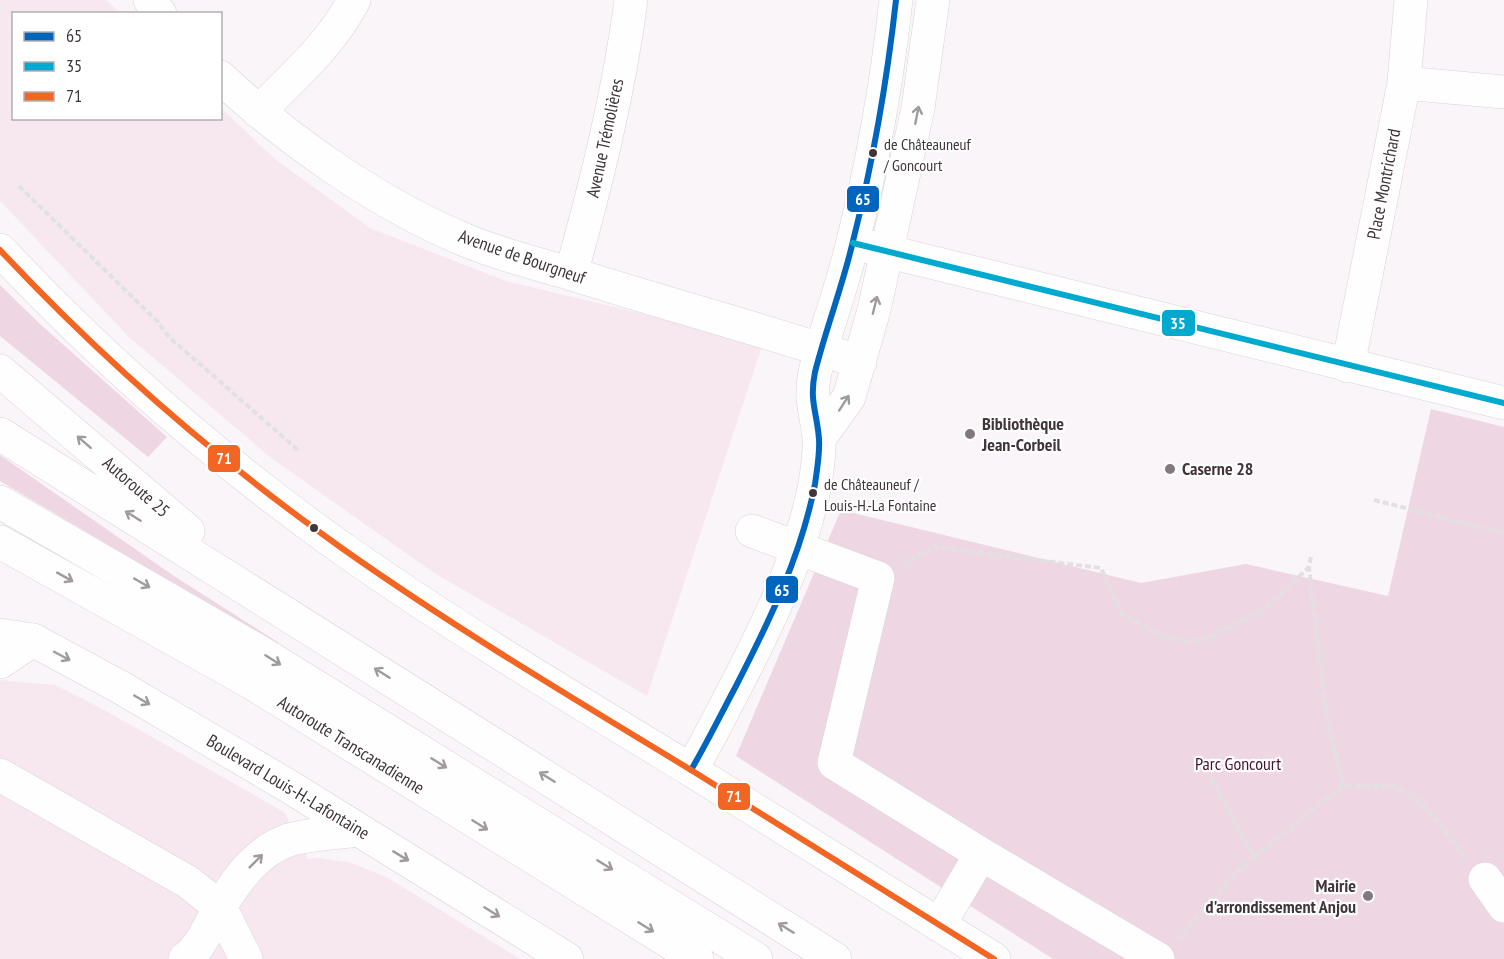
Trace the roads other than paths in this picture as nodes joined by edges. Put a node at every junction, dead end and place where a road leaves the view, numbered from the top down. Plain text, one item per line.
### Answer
1 (354, 0) edge
2 (631, 0) edge
3 (896, 0) edge
4 (933, 0) edge
5 (1411, 0) edge
6 (222, 79) edge
7 (1404, 83) junction
8 (1504, 92) edge
9 (259, 112) junction
10 (853, 243) junction
11 (0, 250) edge
12 (888, 252) junction
13 (571, 274) junction
14 (821, 349) junction
15 (860, 362) junction
16 (1348, 366) junction
17 (0, 371) edge
18 (1504, 403) edge
19 (0, 434) edge
20 (819, 439) junction
21 (0, 502) edge
22 (752, 531) dead end
23 (0, 542) edge
24 (798, 549) junction
25 (272, 603) junction
26 (0, 620) edge
27 (0, 635) edge
28 (33, 640) junction
29 (0, 662) edge
30 (691, 770) junction
31 (0, 775) edge
32 (358, 830) junction
33 (981, 854) junction
34 (1485, 879) road end
35 (1504, 906) edge
36 (220, 907) junction
37 (939, 926) junction
38 (1166, 951) edge
39 (185, 959) edge
40 (246, 959) edge
41 (567, 959) edge
42 (697, 959) edge
43 (756, 959) edge
44 (835, 959) edge
45 (994, 959) edge

1 - 9 main road
2 - 13 main road, Avenue Trémolières
3 - 10 main road
12 -> 4 main road
5 - 7 main road, Place Montrichard
6 - 9 main road, Avenue de Bourgneuf
7 - 8 main road
7 - 16 main road, Place Montrichard
9 - 13 main road, Avenue de Bourgneuf
10 - 12 main road
10 - 14 main road
11 - 30 main road
15 -> 12 main road
12 - 16 main road
13 - 14 main road, Avenue de Bourgneuf
14 - 15 main road, Avenue de Bourgneuf
14 - 20 main road
20 -> 15 main road
16 - 18 main road
25 -> 17 main road, Autoroute 25
25 -> 19 main road
20 - 24 main road
21 -> 43 main road
22 - 24 main road
23 -> 42 main road, Autoroute Transcanadienne
24 - 30 main road
24 - 33 main road
44 -> 25 main road
26 - 28 main road
27 - 28 main road, Boulevard Louis-H.-Lafontaine
28 - 29 main road
28 -> 32 main road, Boulevard Louis-H.-Lafontaine
30 - 37 main road
31 - 36 main road
36 -> 32 main road
32 -> 41 main road, Boulevard Louis-H.-Lafontaine
33 - 37 main road
33 - 38 main road
34 - 35 main road
36 - 39 main road
36 - 40 main road
37 - 45 main road

